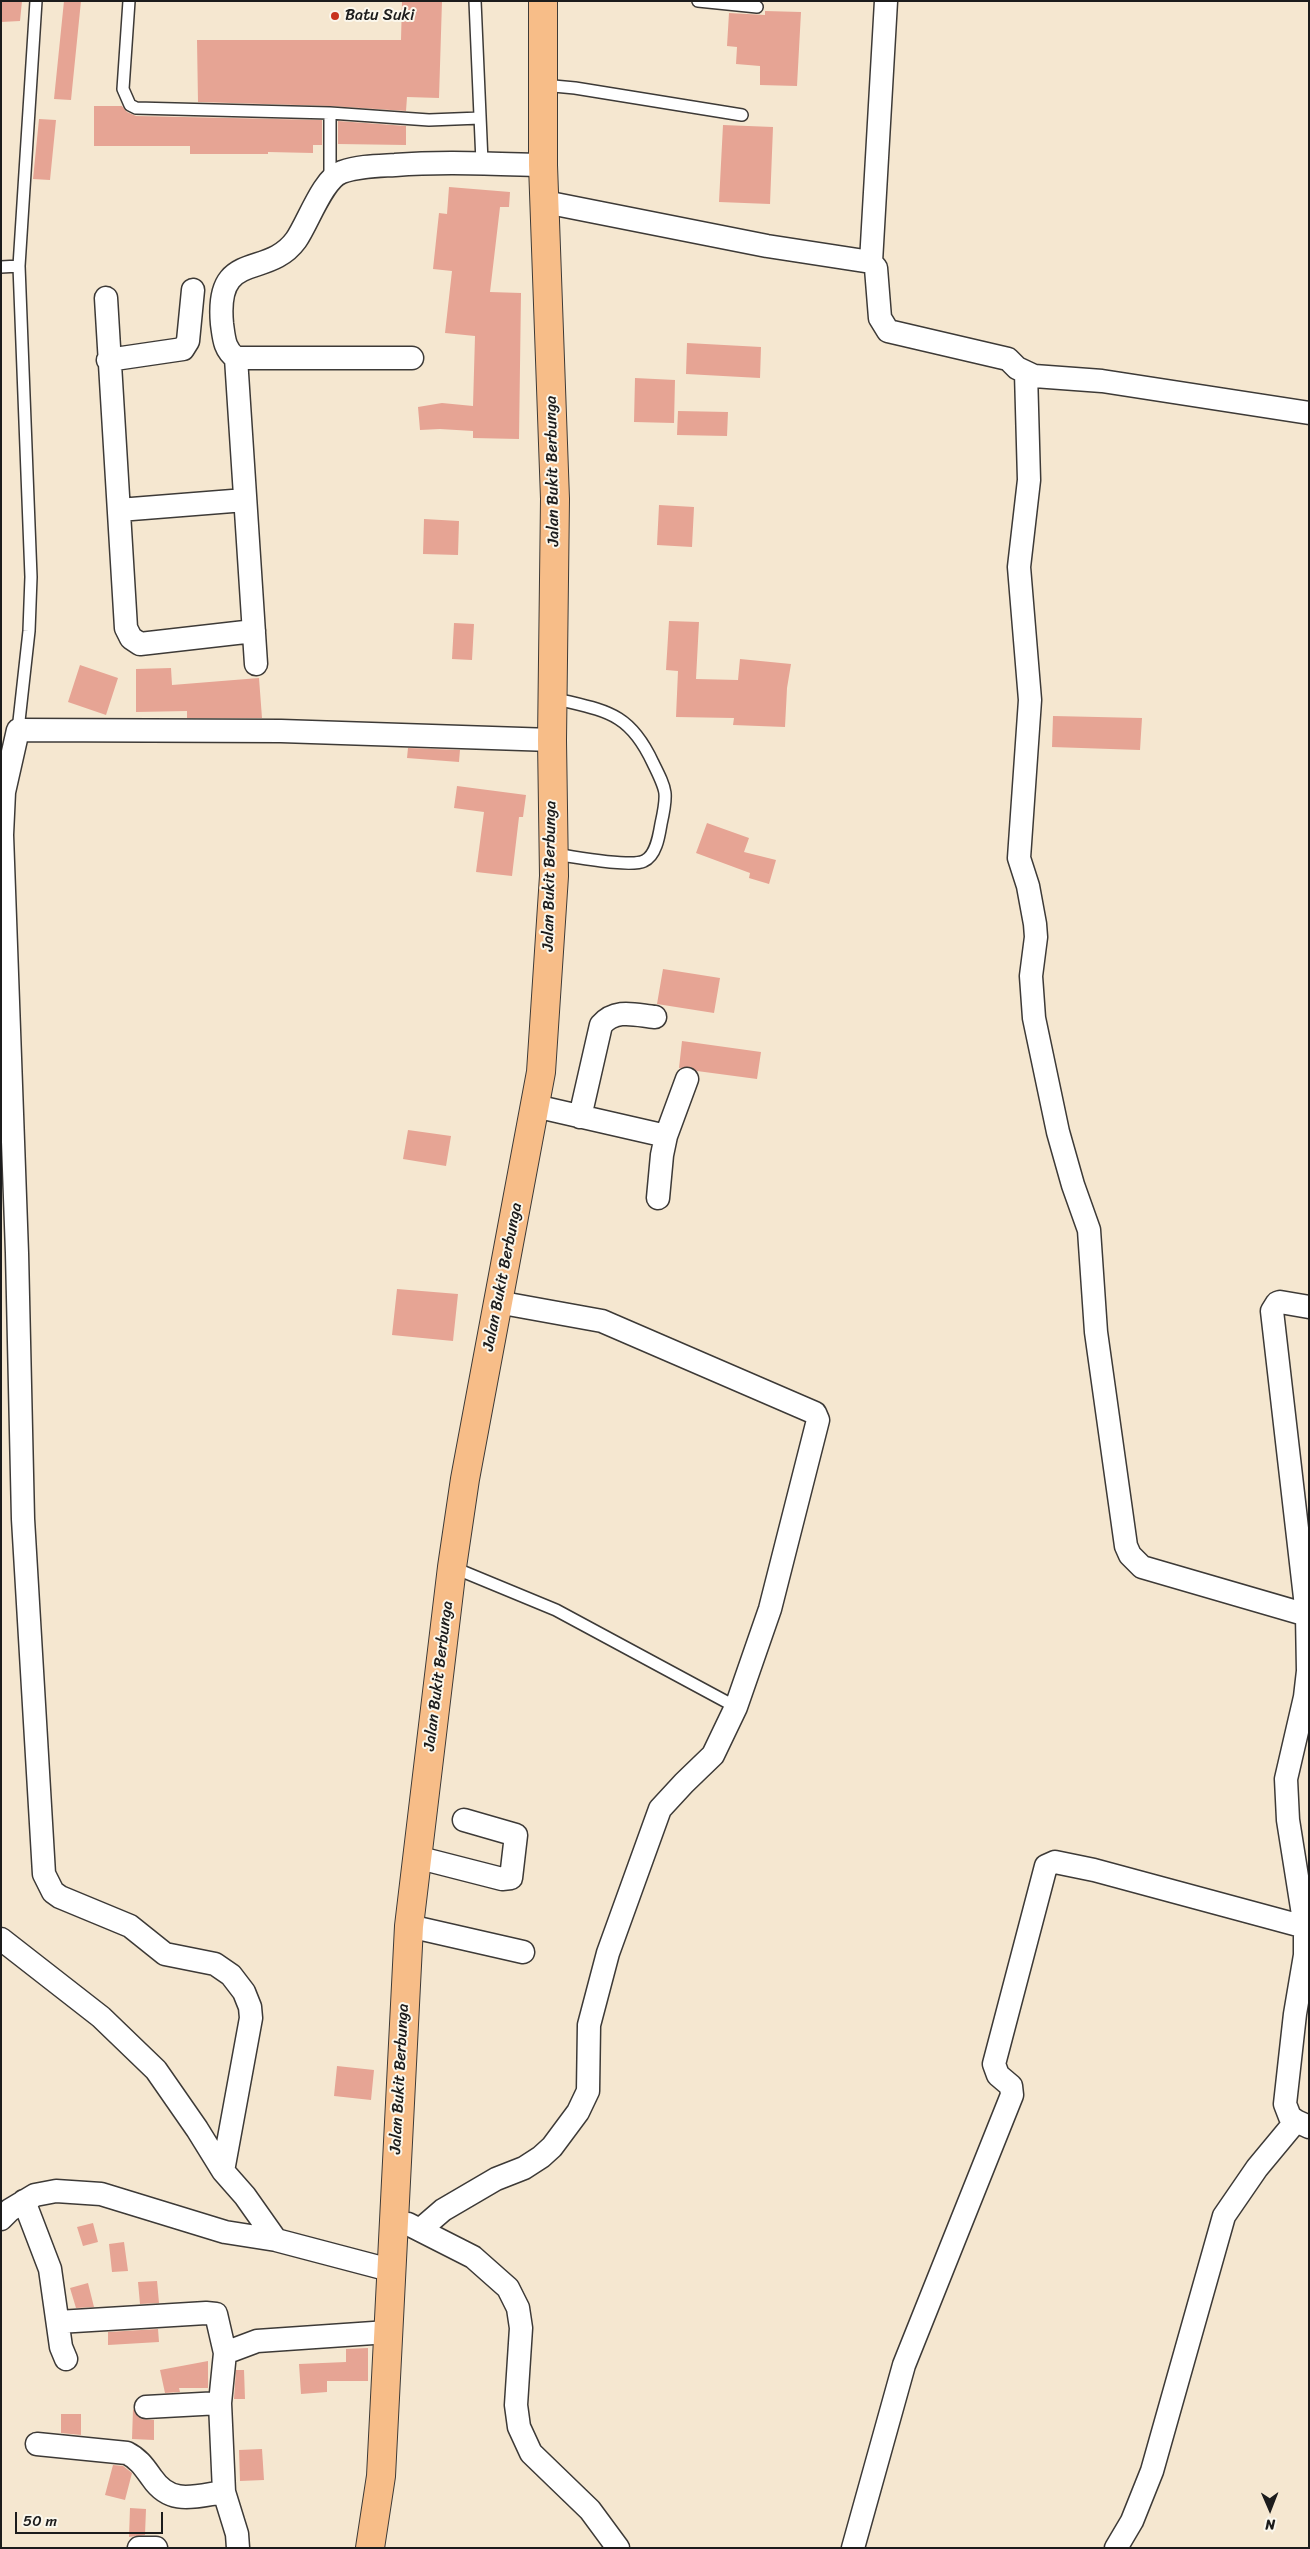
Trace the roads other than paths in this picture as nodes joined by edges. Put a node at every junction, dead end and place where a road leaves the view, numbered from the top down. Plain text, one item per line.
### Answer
1 (36, 1) edge
2 (129, 1) edge
3 (475, 1) edge
4 (543, 1) edge
5 (698, 1) edge
6 (886, 1) edge
7 (757, 7) dead end
8 (543, 85) junction
9 (330, 113) junction
10 (742, 114) dead end
11 (480, 118) junction
12 (482, 162) junction
13 (543, 165) junction
14 (330, 180) junction
15 (546, 202) junction
16 (870, 262) junction
17 (19, 266) junction
18 (1, 267) edge
19 (192, 290) dead end
20 (106, 298) dead end
21 (236, 358) junction
22 (412, 358) dead end
23 (108, 360) junction
24 (1026, 373) junction
25 (1309, 413) edge
26 (246, 500) junction
27 (119, 510) junction
28 (254, 631) junction
29 (256, 664) dead end
30 (554, 698) junction
31 (18, 730) junction
32 (552, 740) junction
33 (553, 854) junction
34 (655, 1017) dead end
35 (687, 1079) dead end
36 (535, 1106) junction
37 (580, 1117) junction
38 (666, 1136) junction
39 (8, 1152) edge
40 (658, 1198) dead end
41 (9, 1253) edge
42 (497, 1302) junction
43 (1309, 1307) edge
44 (452, 1567) junction
45 (1307, 1615) junction
46 (736, 1708) junction
47 (464, 1820) dead end
48 (416, 1857) junction
49 (409, 1926) junction
50 (1305, 1927) junction
51 (1, 1939) edge
52 (524, 1952) dead end
53 (1302, 2124) edge
54 (223, 2171) junction
55 (24, 2201) junction
56 (393, 2218) junction
57 (1, 2219) edge
58 (421, 2230) junction
59 (276, 2240) junction
60 (390, 2270) junction
61 (58, 2322) junction
62 (388, 2332) junction
63 (225, 2353) junction
64 (66, 2359) dead end
65 (220, 2403) junction
66 (146, 2407) dead end
67 (38, 2444) dead end
68 (224, 2492) junction
69 (138, 2548) edge
70 (156, 2548) edge
71 (238, 2548) edge
72 (370, 2548) edge
73 (618, 2548) edge
74 (853, 2548) edge
75 (1116, 2548) edge

1 - 17 lane
2 - 9 lane
3 - 11 lane
4 - 8 main road, Jalan Bukit Berbunga
5 - 7 lane
6 - 16 street
8 - 10 lane
8 - 13 main road, Jalan Bukit Berbunga
9 - 11 lane
9 - 14 lane
11 - 12 lane
12 - 13 street
12 - 14 street
13 - 15 main road, Jalan Bukit Berbunga
14 - 21 street
15 - 16 street
15 - 30 main road, Jalan Bukit Berbunga
16 - 24 street
17 - 18 lane
17 - 31 lane
19 - 23 street
20 - 23 street
21 - 22 street
21 - 26 street
23 - 27 street
24 - 25 street
24 - 45 street
26 - 27 street
26 - 28 street
27 - 28 street
28 - 29 street
30 - 32 main road, Jalan Bukit Berbunga
30 - 33 lane
31 - 32 street
31 - 39 street
32 - 33 main road, Jalan Bukit Berbunga
33 - 36 main road, Jalan Bukit Berbunga
34 - 37 street
35 - 38 street
36 - 37 street
36 - 42 main road, Jalan Bukit Berbunga
37 - 38 street
38 - 40 street
39 - 41 street
41 - 54 street
42 - 44 main road, Jalan Bukit Berbunga
42 - 46 street
43 - 45 street
44 - 46 lane
44 - 48 main road, Jalan Bukit Berbunga
45 - 50 street
46 - 58 street
47 - 48 street
48 - 49 main road, Jalan Bukit Berbunga
49 - 52 street
49 - 56 main road, Jalan Bukit Berbunga
50 - 53 street
50 - 74 street
51 - 54 street
53 - 75 street
54 - 59 street
55 - 57 street
55 - 59 street
55 - 61 street
56 - 58 street
56 - 60 main road, Jalan Bukit Berbunga
58 - 73 street
59 - 60 street
60 - 62 main road, Jalan Bukit Berbunga
61 - 63 street
61 - 64 street
62 - 63 street
62 - 72 main road, Jalan Bukit Berbunga
63 - 65 street
65 - 66 street
65 - 68 street
67 - 68 street
68 - 71 street
69 - 70 street

